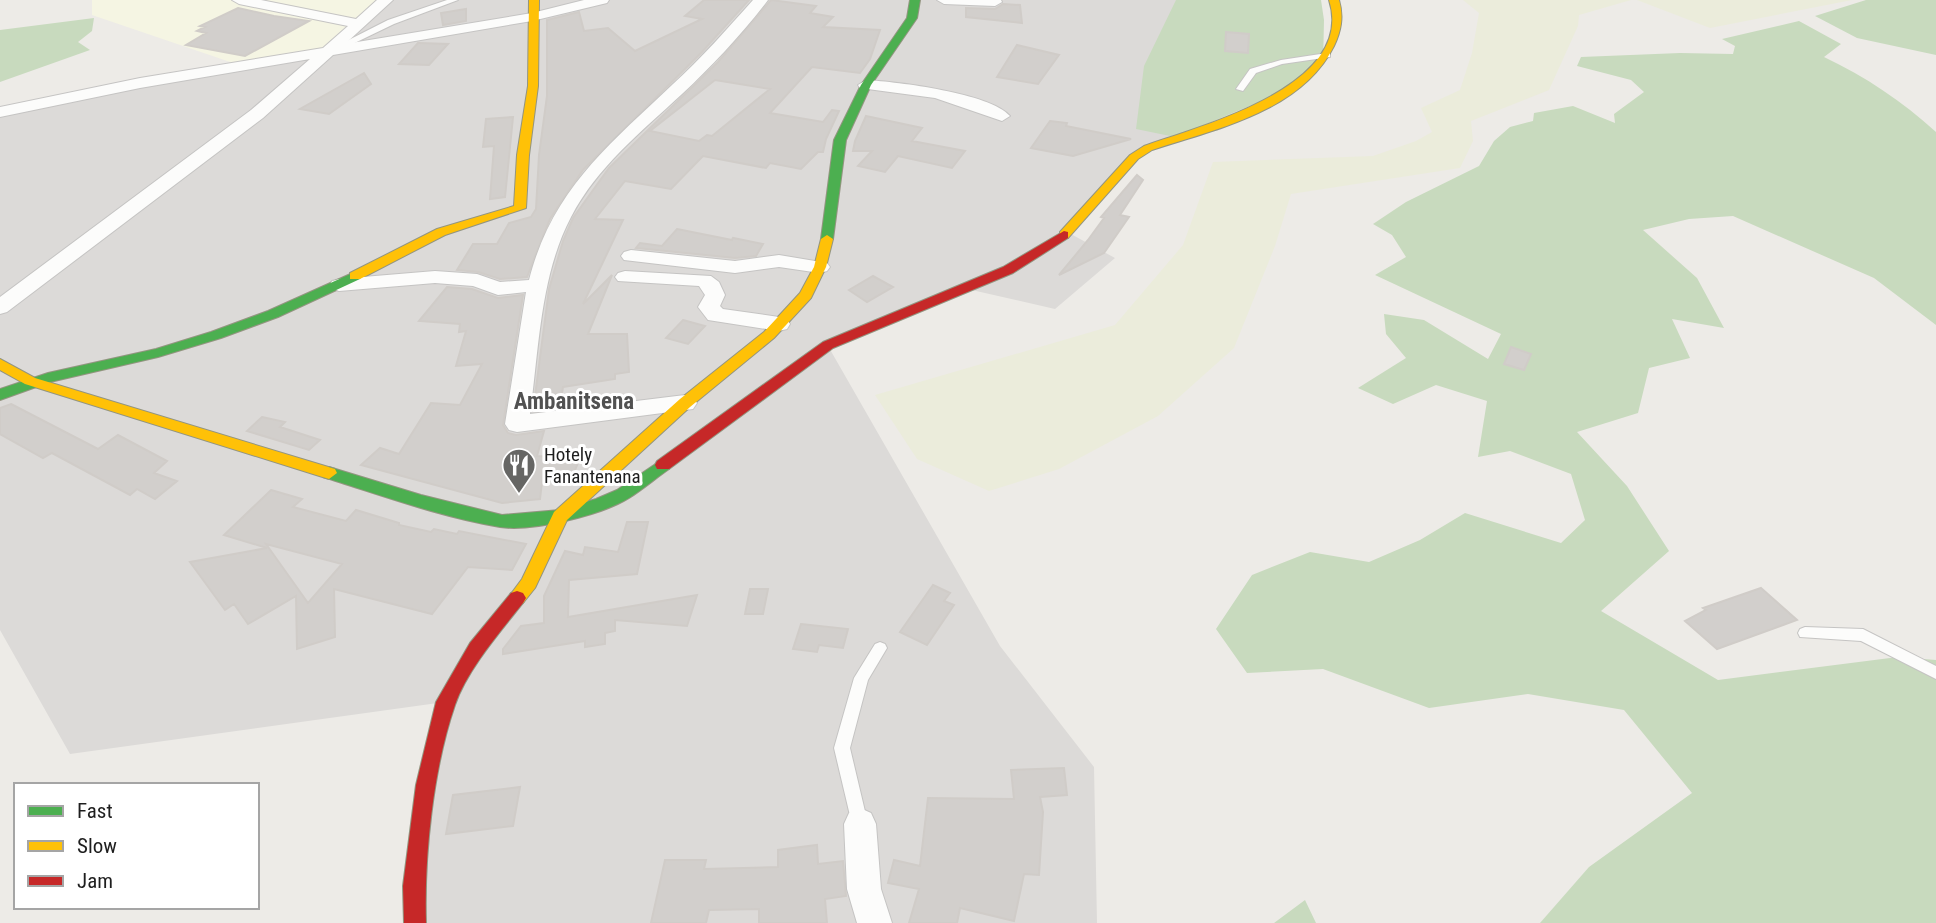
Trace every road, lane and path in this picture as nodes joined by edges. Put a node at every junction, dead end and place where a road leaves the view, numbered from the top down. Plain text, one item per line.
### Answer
1 (240, 0) edge
2 (386, 0) edge
3 (454, 0) edge
4 (534, 0) edge
5 (602, 0) edge
6 (761, 0) edge
7 (915, 0) edge
8 (944, 0) edge
9 (1335, 0) edge
10 (995, 2) dead end
11 (532, 17) junction
12 (359, 24) junction
13 (333, 50) junction
14 (1328, 55) junction
15 (866, 85) junction
16 (1240, 89) dead end
17 (0, 112) edge
18 (1002, 116) dead end
19 (820, 267) junction
20 (339, 285) junction
21 (537, 285) junction
22 (0, 307) edge
23 (779, 324) junction
24 (0, 364) edge
25 (30, 381) junction
26 (0, 395) edge
27 (685, 403) junction
28 (560, 516) junction
29 (1805, 633) dead end
30 (880, 648) dead end
31 (1936, 673) edge
32 (860, 824) joint
33 (415, 923) edge
34 (875, 923) edge

1 - 12 street
2 - 12 street
3 - 13 lane
4 - 11 street
5 - 11 street
6 - 21 street
7 - 15 street
8 - 10 street
9 - 14 street
11 - 13 street
11 - 20 street
12 - 13 street
13 - 17 street
13 - 22 street
14 - 16 lane
14 - 28 street
15 - 18 street
15 - 19 street
19 - 23 street
19 - 23 street
20 - 21 street
20 - 25 street
21 - 27 street
23 - 27 street
24 - 25 street
25 - 26 street
25 - 28 street
27 - 28 street
28 - 33 street
29 - 31 lane
30 - 32 lane
32 - 34 street

